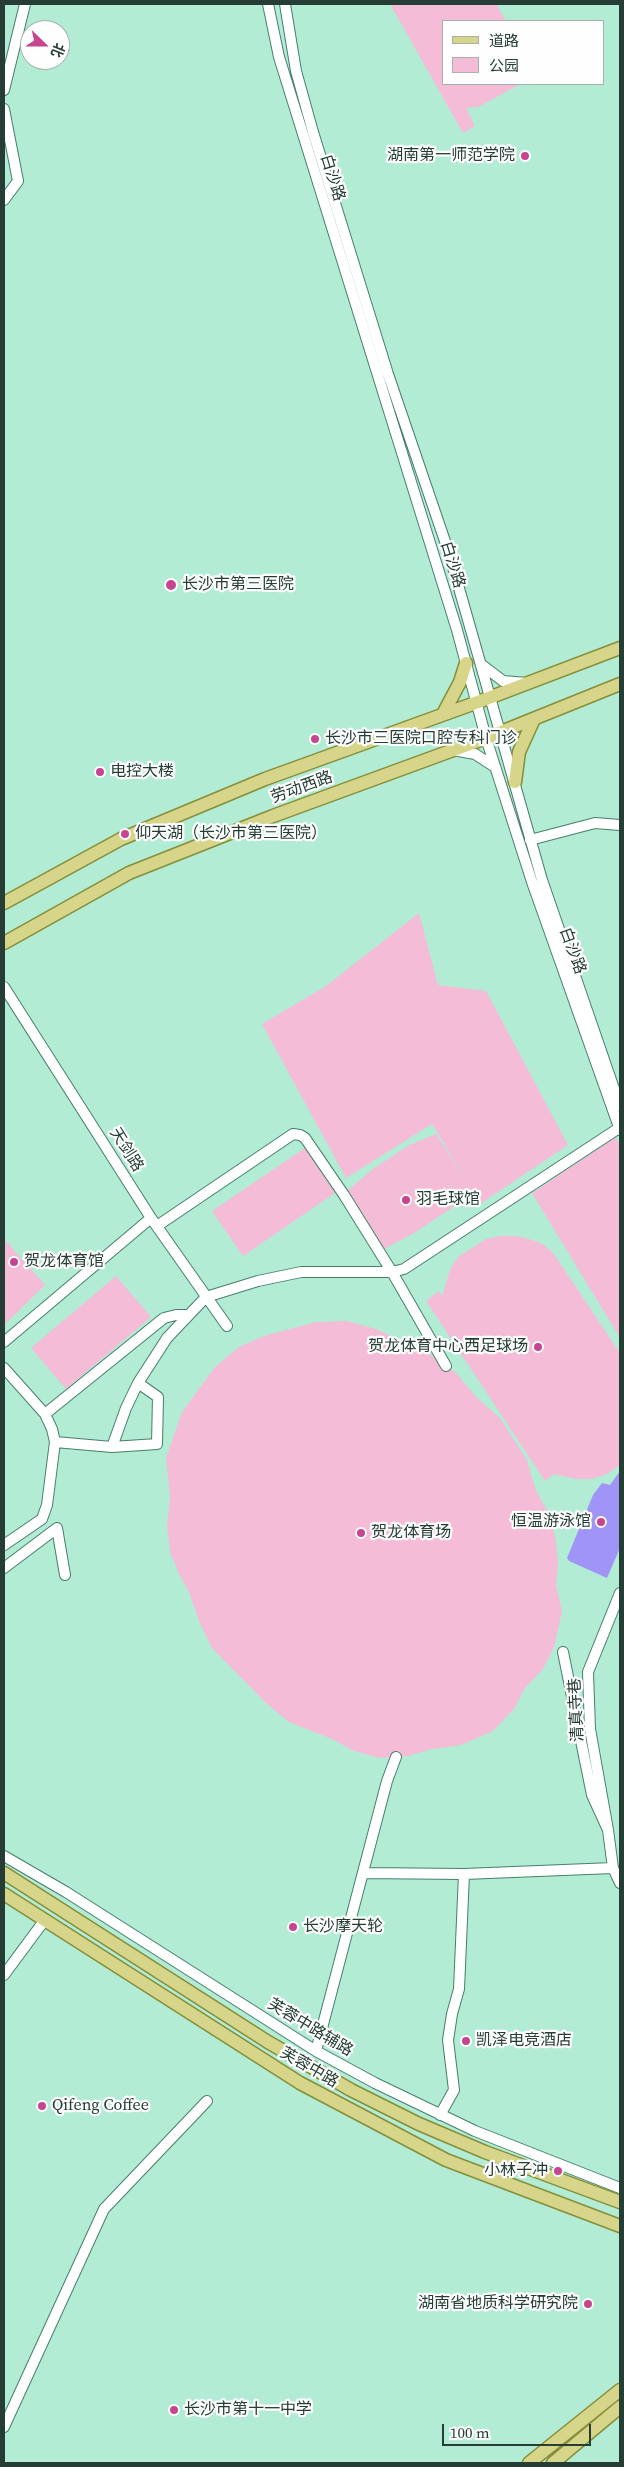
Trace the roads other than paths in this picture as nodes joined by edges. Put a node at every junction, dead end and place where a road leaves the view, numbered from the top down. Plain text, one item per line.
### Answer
1 (25, 4) edge
2 (268, 4) edge
3 (285, 4) edge
4 (4, 90) edge
5 (4, 109) edge
6 (4, 200) edge
7 (620, 648) edge
8 (466, 663) junction
9 (482, 665) junction
10 (528, 683) junction
11 (620, 684) edge
12 (492, 697) junction
13 (478, 702) junction
14 (443, 714) junction
15 (534, 719) junction
16 (501, 732) junction
17 (486, 738) junction
18 (453, 750) junction
19 (496, 767) junction
20 (515, 782) junction
21 (620, 825) edge
22 (530, 840) junction
23 (4, 903) edge
24 (4, 943) edge
25 (4, 987) edge
26 (620, 1106) edge
27 (620, 1129) edge
28 (154, 1222) junction
29 (392, 1272) junction
30 (206, 1297) junction
31 (188, 1315) junction
32 (227, 1326) dead end
33 (4, 1342) edge
34 (446, 1366) dead end
35 (4, 1368) edge
36 (138, 1382) junction
37 (45, 1414) junction
38 (55, 1442) junction
39 (112, 1447) junction
40 (4, 1545) edge
41 (4, 1568) edge
42 (65, 1575) dead end
43 (620, 1593) edge
44 (563, 1652) dead end
45 (396, 1757) dead end
46 (608, 1830) junction
47 (4, 1856) edge
48 (613, 1868) junction
49 (4, 1873) edge
50 (363, 1873) junction
51 (464, 1874) junction
52 (620, 1883) edge
53 (4, 1894) edge
54 (44, 1920) junction
55 (4, 1975) edge
56 (316, 2051) junction
57 (207, 2101) dead end
58 (440, 2115) junction
59 (620, 2188) edge
60 (620, 2202) edge
61 (620, 2226) edge
62 (620, 2390) edge
63 (620, 2407) edge
64 (4, 2427) edge
65 (529, 2463) edge
66 (552, 2463) edge

1 - 4 street
2 - 8 street, 白沙路
3 - 9 street, 白沙路
5 - 6 street
7 - 10 main road, 劳动西路
8 - 13 street, 白沙路
8 - 14 main road
9 - 10 street
9 - 12 street, 白沙路
10 - 12 main road, 劳动西路
11 - 15 main road, 劳动西路
12 - 13 main road, 劳动西路
12 - 16 street, 白沙路
13 - 14 main road, 劳动西路
13 - 17 street, 白沙路
14 - 23 main road, 劳动西路
15 - 16 main road, 劳动西路
15 - 20 main road
16 - 17 main road, 劳动西路
16 - 20 street, 白沙路
17 - 18 main road, 劳动西路
17 - 19 street, 白沙路
18 - 19 street
18 - 24 main road, 劳动西路
19 - 27 street, 白沙路
20 - 22 street, 白沙路
21 - 22 street
22 - 26 street, 白沙路
25 - 28 street, 天剑路
27 - 29 street
28 - 29 street
28 - 30 street, 天剑路
28 - 33 street
29 - 30 street
29 - 34 street
30 - 31 street
30 - 32 street, 天剑路
31 - 36 street
31 - 37 street
35 - 37 street
36 - 39 street
36 - 39 street
37 - 38 street
38 - 39 street
38 - 40 street
41 - 42 street
43 - 46 street, 清真寺巷
44 - 46 street
45 - 50 street
46 - 48 street
47 - 56 street, 芙蓉中路辅路
48 - 51 street
48 - 52 street
49 - 60 main road, 芙蓉中路
50 - 51 street
50 - 56 street
51 - 58 street
53 - 54 main road, 芙蓉中路
54 - 55 street
54 - 61 main road, 芙蓉中路
56 - 58 street, 芙蓉中路辅路
57 - 64 street
58 - 59 street, 芙蓉中路辅路
62 - 65 main road
63 - 66 main road

